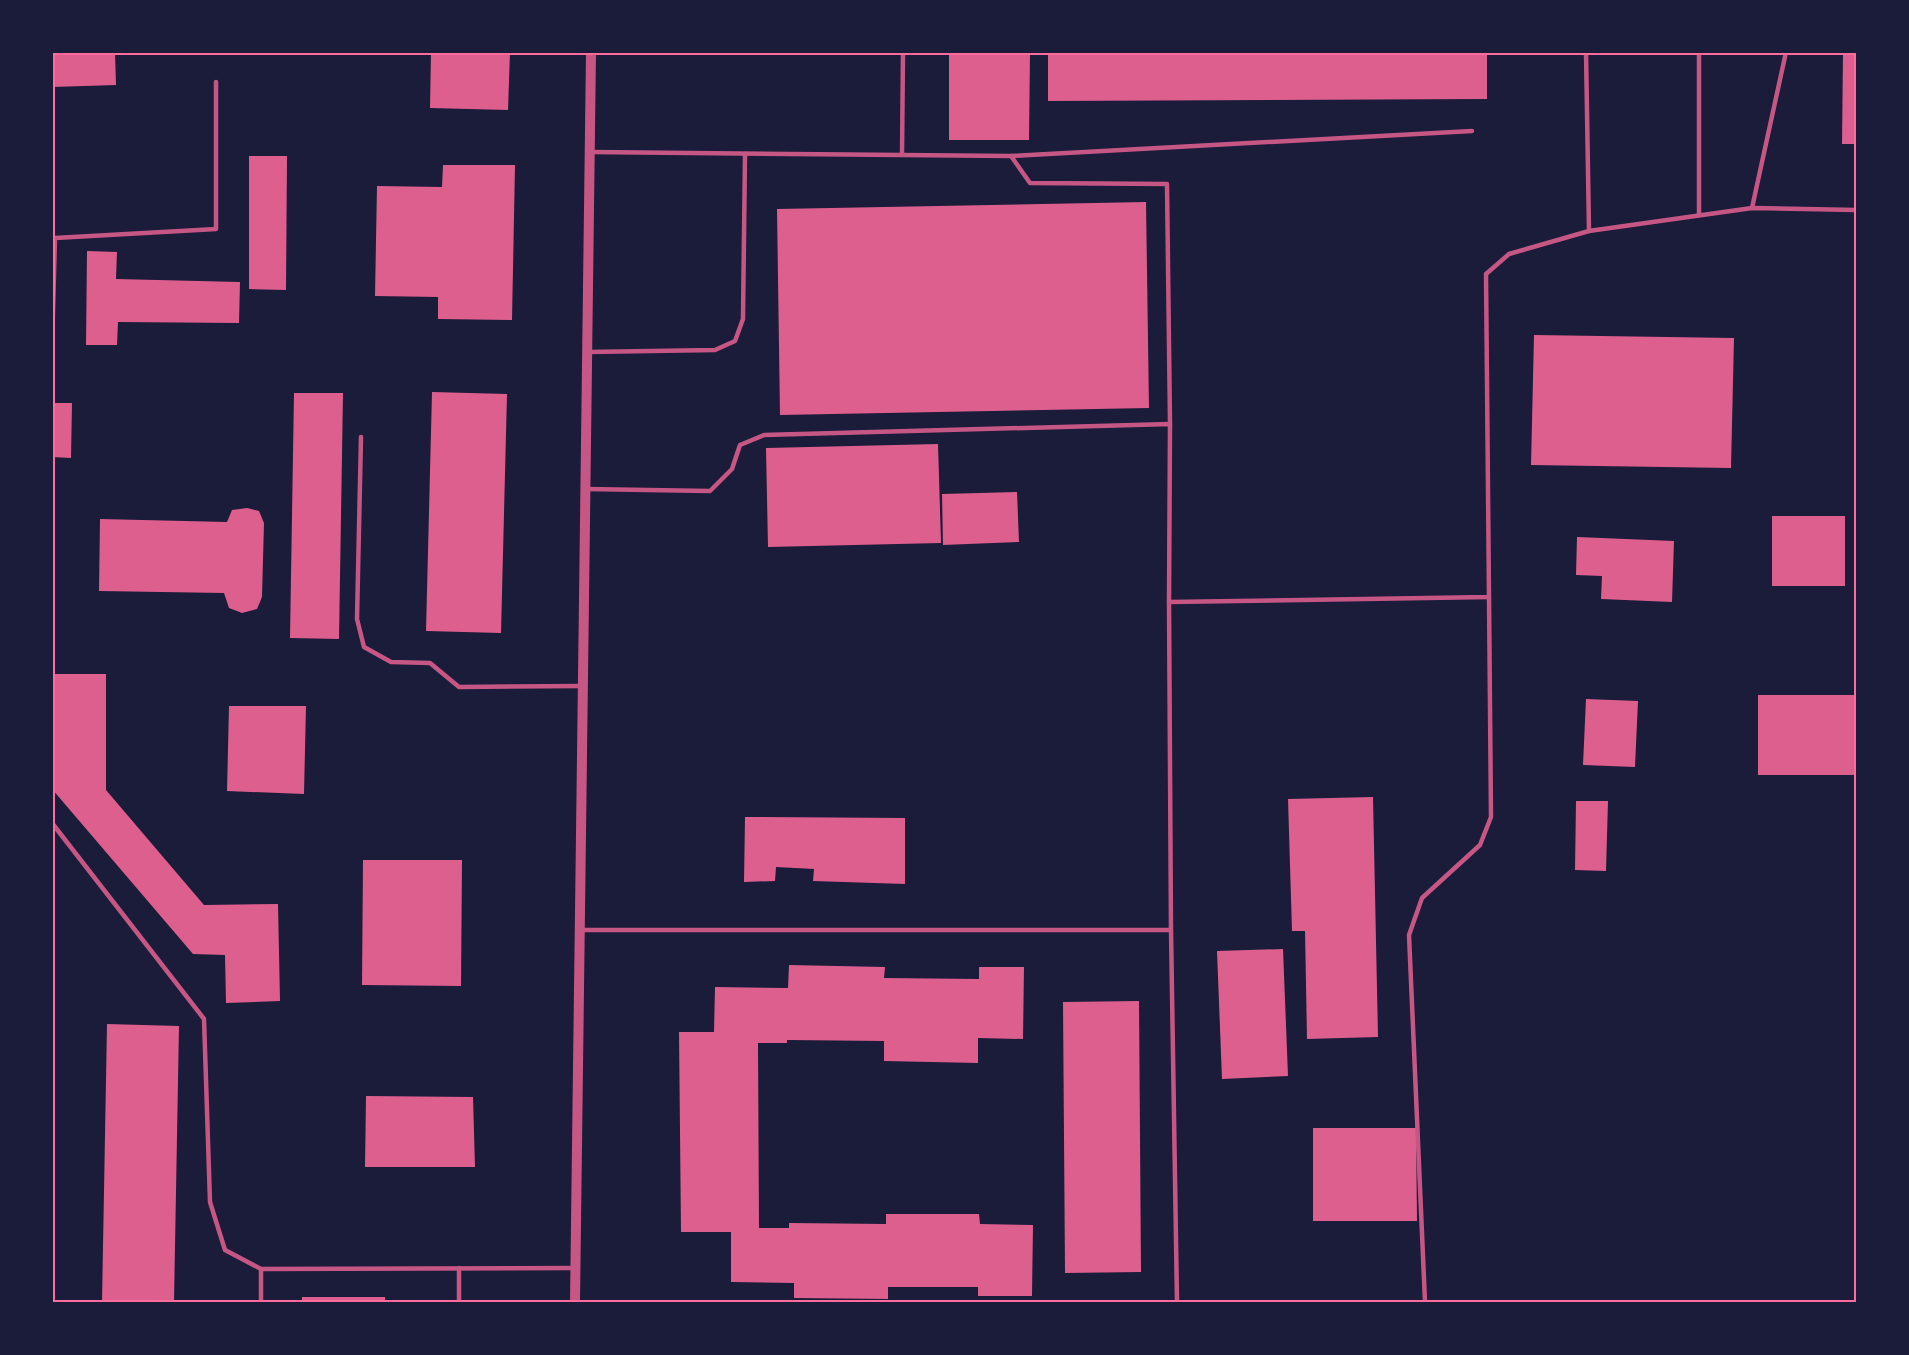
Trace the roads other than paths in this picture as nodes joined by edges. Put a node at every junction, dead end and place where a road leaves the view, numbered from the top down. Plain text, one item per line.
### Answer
1 (591, 52) edge
2 (903, 52) edge
3 (1586, 52) edge
4 (1699, 52) edge
5 (1786, 52) edge
6 (216, 82) dead end
7 (1472, 131) dead end
8 (590, 152) junction
9 (745, 154) junction
10 (902, 155) junction
11 (1011, 156) junction
12 (1752, 208) junction
13 (1857, 210) edge
14 (1699, 215) junction
15 (1589, 231) junction
16 (52, 347) edge
17 (587, 352) junction
18 (1170, 424) junction
19 (361, 437) dead end
20 (585, 489) junction
21 (1490, 597) junction
22 (1168, 602) junction
23 (583, 686) junction
24 (52, 823) edge
25 (579, 930) junction
26 (1172, 930) junction
27 (459, 1268) junction
28 (575, 1268) junction
29 (261, 1269) junction
30 (261, 1302) edge
31 (459, 1302) edge
32 (575, 1302) edge
33 (1177, 1302) edge
34 (1425, 1302) edge

1 - 8 street
2 - 10 lane
3 - 15 lane
4 - 14 lane
5 - 12 lane
6 - 16 lane
7 - 11 lane
8 - 9 lane
8 - 17 street
9 - 10 lane
9 - 17 lane
10 - 11 lane
11 - 18 lane
12 - 13 lane
12 - 14 lane
14 - 15 lane
15 - 21 lane
17 - 20 street
18 - 20 lane
18 - 22 lane
19 - 23 lane
20 - 23 street
21 - 22 lane
21 - 34 lane
22 - 26 lane
23 - 25 street
24 - 29 lane
25 - 26 lane
25 - 28 street
26 - 33 lane
27 - 28 lane
27 - 29 lane
27 - 31 lane
28 - 32 street
29 - 30 lane

